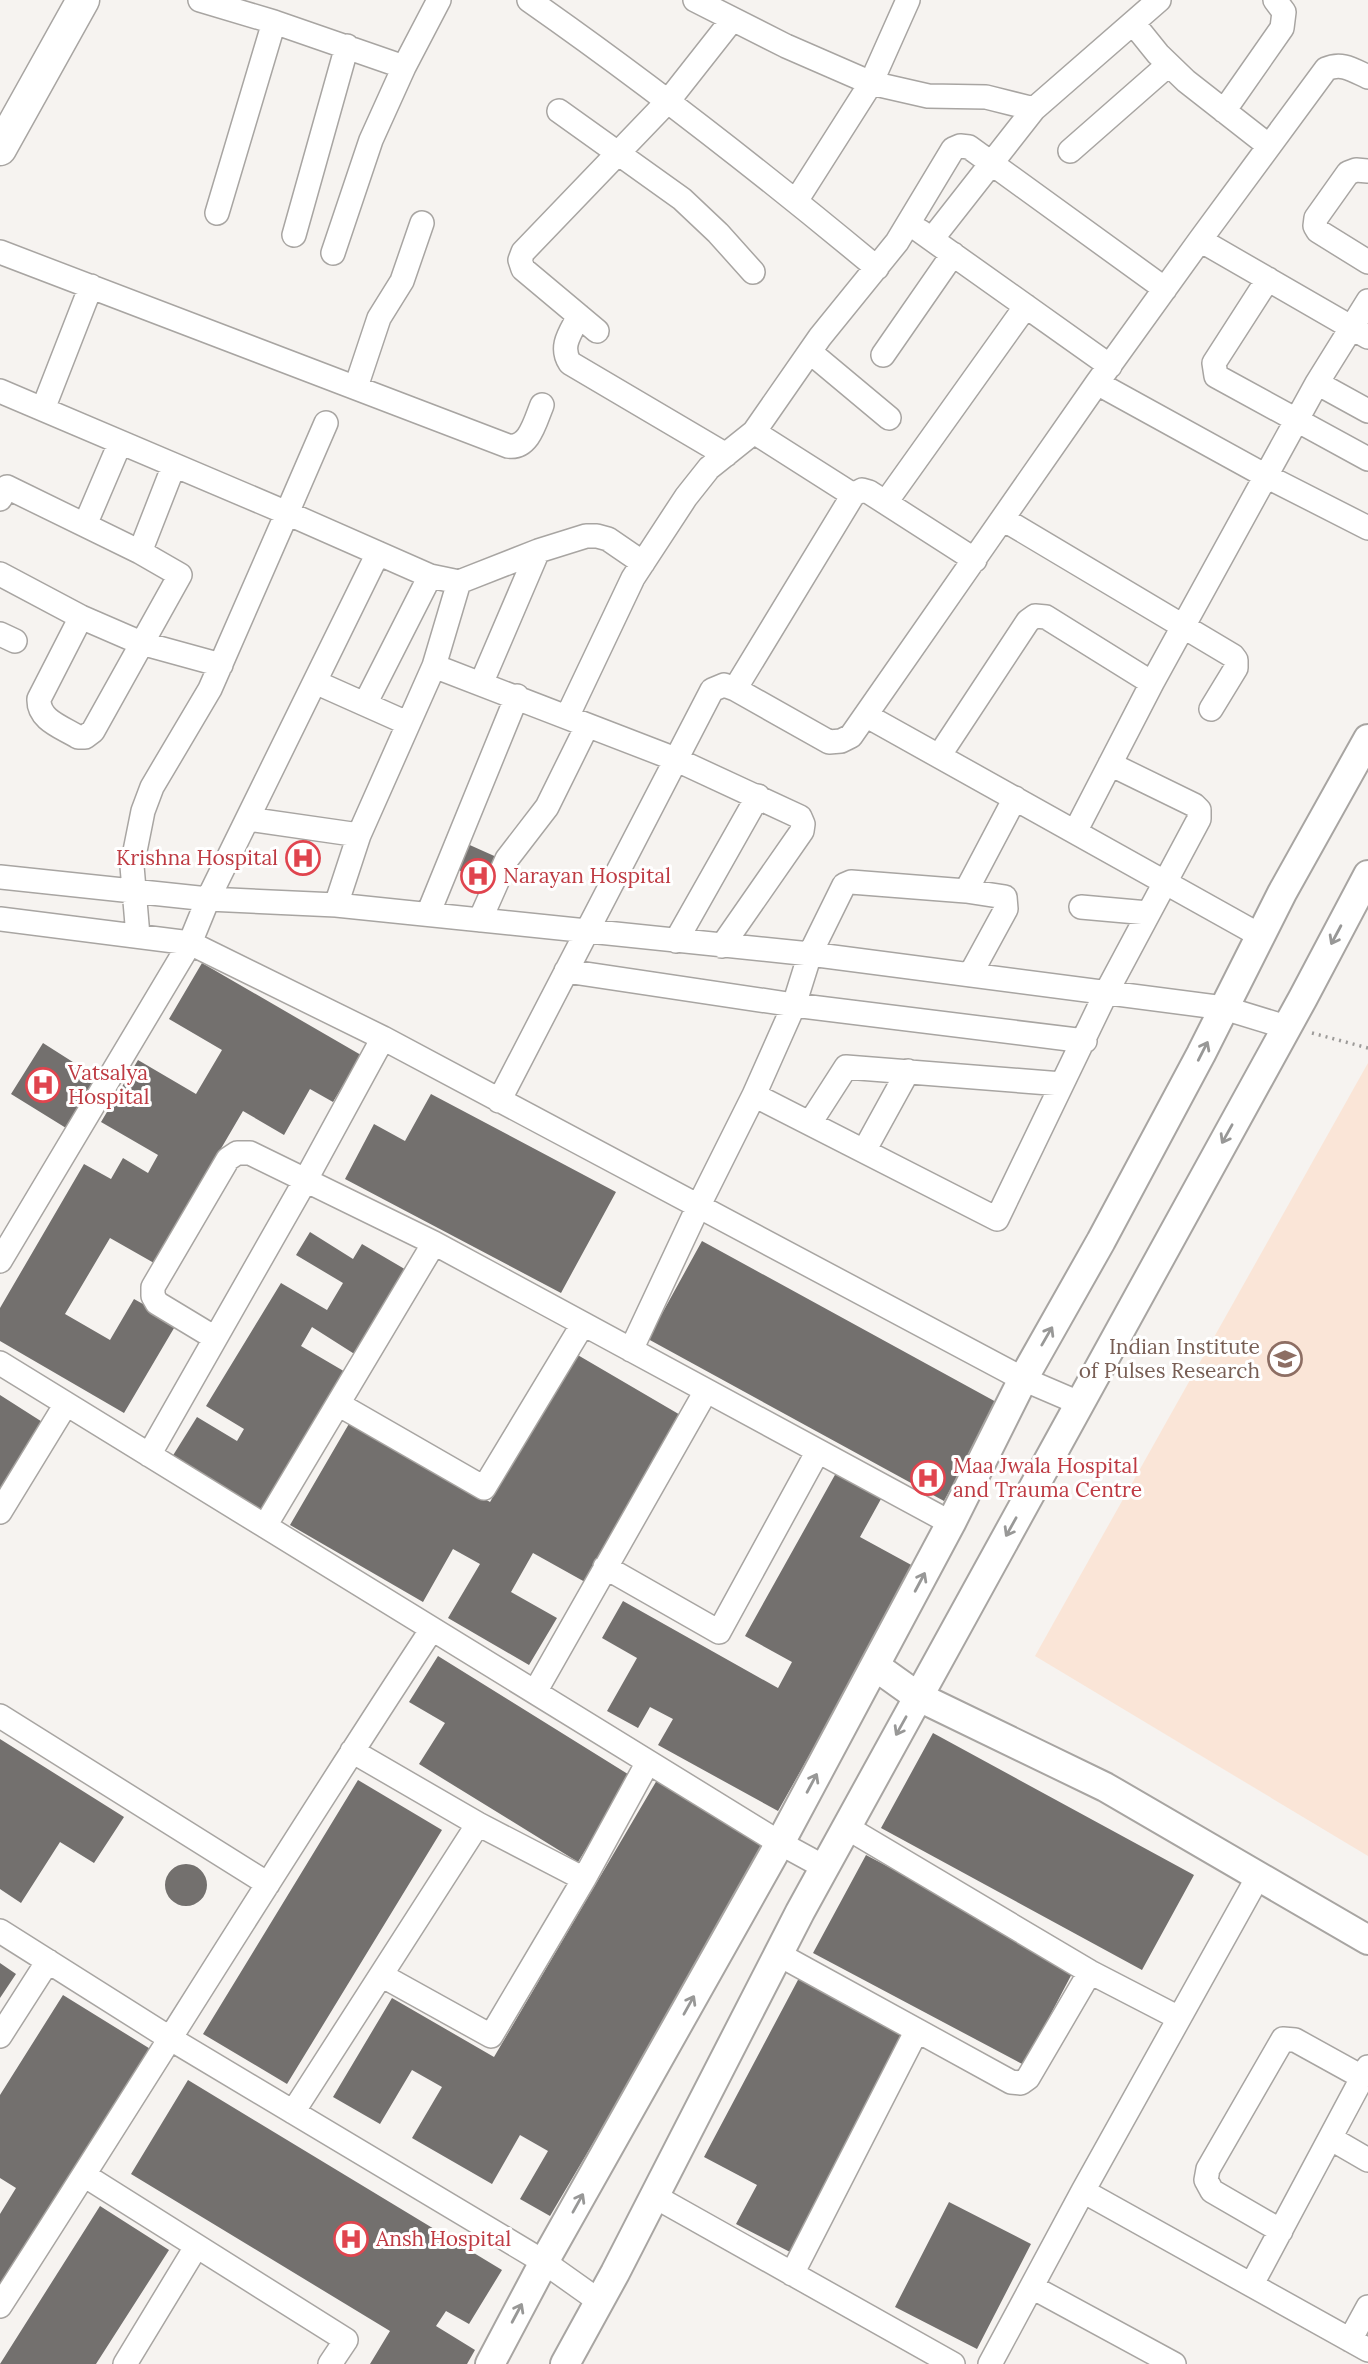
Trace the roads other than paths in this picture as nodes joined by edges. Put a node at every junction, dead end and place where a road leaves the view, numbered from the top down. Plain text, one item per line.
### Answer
1 (83, 0) edge
2 (200, 0) edge
3 (439, 0) edge
4 (529, 0) edge
5 (695, 0) edge
6 (908, 0) edge
7 (1159, 0) edge
8 (1277, 1) edge
9 (732, 20) junction
10 (274, 22) junction
11 (1133, 23) junction
12 (347, 46) junction
13 (1168, 65) junction
14 (404, 67) junction
15 (1368, 77) edge
16 (871, 83) junction
17 (669, 100) junction
18 (1034, 109) junction
19 (559, 111) dead end
20 (1224, 111) junction
21 (1269, 146) junction
22 (0, 149) edge
23 (1070, 151) dead end
24 (619, 152) junction
25 (991, 163) junction
26 (1368, 171) edge
27 (796, 201) junction
28 (217, 213) dead end
29 (422, 223) dead end
30 (908, 224) junction
31 (294, 235) dead end
32 (932, 239) junction
33 (1200, 240) junction
34 (0, 251) edge
35 (333, 253) dead end
36 (953, 254) junction
37 (1368, 262) edge
38 (877, 268) junction
39 (753, 272) dead end
40 (1268, 279) junction
41 (91, 286) junction
42 (1165, 289) junction
43 (1368, 301) edge
44 (1027, 306) junction
45 (1360, 333) edge
46 (810, 352) junction
47 (883, 355) dead end
48 (1104, 374) junction
49 (1317, 383) junction
50 (356, 387) junction
51 (0, 391) edge
52 (542, 405) dead end
53 (43, 410) junction
54 (1368, 411) edge
55 (890, 418) dead end
56 (1297, 421) junction
57 (326, 423) dead end
58 (754, 432) junction
59 (120, 443) junction
60 (726, 455) junction
61 (1368, 459) edge
62 (174, 465) junction
63 (1266, 476) junction
64 (853, 495) junction
65 (0, 499) edge
66 (886, 502) junction
67 (287, 513) junction
68 (1003, 519) junction
69 (85, 525) junction
70 (1368, 528) edge
71 (538, 551) junction
72 (140, 552) junction
73 (378, 553) junction
74 (975, 560) junction
75 (643, 562) junction
76 (0, 574) edge
77 (430, 576) junction
78 (458, 582) junction
79 (81, 617) junction
80 (1185, 627) junction
81 (141, 643) junction
82 (221, 665) junction
83 (434, 666) junction
84 (315, 682) junction
85 (1152, 683) junction
86 (481, 684) junction
87 (735, 689) junction
88 (517, 696) junction
89 (365, 704) junction
90 (1211, 709) dead end
91 (867, 716) junction
92 (577, 721) junction
93 (407, 723) junction
94 (1368, 739) edge
95 (939, 756) junction
96 (674, 759) junction
97 (1110, 764) junction
98 (758, 796) junction
99 (1015, 798) junction
100 (248, 819) junction
101 (1075, 832) junction
102 (359, 835) junction
103 (1368, 874) edge
104 (0, 877) edge
105 (1164, 882) junction
106 (966, 891) junction
107 (134, 892) junction
108 (208, 899) junction
109 (336, 905) junction
110 (1081, 907) dead end
111 (1148, 913) junction
112 (428, 914) junction
113 (480, 920) junction
114 (2, 923) edge
115 (586, 930) junction
116 (138, 936) junction
117 (1261, 936) junction
118 (676, 941) junction
119 (190, 943) junction
120 (722, 946) junction
121 (810, 954) junction
122 (566, 971) junction
123 (970, 975) junction
124 (1106, 993) junction
125 (794, 1005) junction
126 (1224, 1008) junction
127 (1286, 1027) junction
128 (383, 1038) junction
129 (1085, 1041) junction
130 (908, 1071) junction
131 (1062, 1084) junction
132 (754, 1095) junction
133 (499, 1101) junction
134 (810, 1123) junction
135 (864, 1151) junction
136 (305, 1181) junction
137 (699, 1205) junction
138 (434, 1243) junction
139 (0, 1261) edge
140 (583, 1324) junction
141 (215, 1339) junction
142 (631, 1350) junction
143 (0, 1363) edge
144 (1023, 1378) junction
145 (706, 1391) junction
146 (1079, 1403) junction
147 (66, 1404) junction
148 (338, 1404) junction
149 (818, 1451) junction
150 (149, 1455) junction
151 (0, 1512) edge
152 (951, 1523) junction
153 (265, 1526) junction
154 (605, 1567) junction
155 (432, 1629) junction
156 (875, 1666) junction
157 (535, 1692) junction
158 (918, 1696) junction
159 (0, 1716) edge
160 (352, 1751) junction
161 (648, 1762) junction
162 (478, 1824) junction
163 (846, 1827) junction
164 (780, 1843) junction
165 (824, 1867) junction
166 (1258, 1875) junction
167 (584, 1879) junction
168 (268, 1884) junction
169 (0, 1931) edge
170 (1368, 1940) edge
171 (778, 1954) junction
172 (48, 1962) junction
173 (1090, 1972) junction
174 (381, 1976) junction
175 (1179, 2018) junction
176 (916, 2032) junction
177 (0, 2036) edge
178 (171, 2039) junction
179 (1365, 2072) edge
180 (293, 2112) junction
181 (1330, 2138) junction
182 (1368, 2160) edge
183 (84, 2175) junction
184 (1083, 2191) junction
185 (654, 2196) junction
186 (1281, 2231) junction
187 (196, 2247) junction
188 (544, 2262) junction
189 (792, 2274) junction
190 (1252, 2284) junction
191 (1032, 2287) junction
192 (599, 2301) junction
193 (0, 2306) edge
194 (1368, 2306) edge
195 (1359, 2345) edge
196 (125, 2364) edge
197 (330, 2364) edge
198 (489, 2364) edge
199 (565, 2364) edge
200 (953, 2364) edge
201 (990, 2364) edge
202 (1174, 2364) edge

1 - 22 main road
2 - 10 street
3 - 14 street
4 - 17 street
5 - 9 street
6 - 16 street
7 - 11 street
8 - 20 street
9 - 16 street
9 - 17 street
10 - 12 street
10 - 28 street
11 - 13 street
11 - 18 street
12 - 14 street
12 - 31 street
13 - 20 street
13 - 23 street
14 - 35 street
15 - 21 street
16 - 18 street
16 - 27 street
17 - 24 street
17 - 27 street
18 - 25 street
19 - 24 street
20 - 21 street
21 - 33 street
24 - 39 street
24 - 60 street
25 - 30 street
25 - 32 street
25 - 42 street
26 - 37 street
27 - 38 street
29 - 50 street
30 - 32 street
30 - 38 street
32 - 36 street
33 - 40 street
33 - 42 street
34 - 41 street
36 - 44 street
36 - 47 street
38 - 46 street
40 - 45 street
40 - 56 street
41 - 50 street
41 - 53 street
42 - 48 street
43 - 45 street
44 - 48 street
44 - 66 street
45 - 49 street
46 - 55 street
46 - 58 street
48 - 63 street
48 - 68 street
49 - 54 street
49 - 56 street
50 - 52 street
51 - 53 street
53 - 59 street
56 - 61 street
56 - 63 street
57 - 67 street
58 - 60 street
58 - 64 street
59 - 62 street
59 - 69 street
60 - 75 street
62 - 67 street
62 - 72 street
63 - 70 street
63 - 80 street
64 - 66 street
64 - 87 street
65 - 69 street
66 - 74 street
67 - 73 street
67 - 82 street
68 - 74 street
68 - 80 street
69 - 72 street
71 - 75 street
71 - 78 street
71 - 86 street
72 - 81 street
73 - 77 street
73 - 84 street
74 - 91 street
75 - 92 street
76 - 79 street
77 - 78 street
77 - 89 street
78 - 83 street
79 - 81 street
79 - 81 street
80 - 85 street
80 - 90 street
81 - 82 street
82 - 107 street
83 - 86 street
83 - 93 street
84 - 89 street
84 - 100 street
85 - 95 street
85 - 97 street
86 - 88 street
87 - 91 street
87 - 96 street
88 - 92 street
88 - 112 street
89 - 93 street
91 - 95 street
92 - 96 street
92 - 113 street
93 - 102 street
94 - 117 street
95 - 99 street
96 - 98 street
96 - 115 street
97 - 101 street
97 - 105 street
98 - 118 street
98 - 120 street
99 - 101 street
99 - 106 street
100 - 102 street
100 - 108 street
101 - 105 street
102 - 109 street
103 -> 127 street
104 - 107 street
105 - 111 street
105 - 117 street
106 - 121 street
106 - 123 street
107 - 108 street
107 - 116 street
108 - 109 street
108 - 119 street
109 - 112 street
110 - 111 street
111 - 124 street
112 - 113 street
113 - 115 street
114 - 116 street
115 - 118 street
115 - 122 street
116 - 119 street
117 - 126 street
118 - 120 street
119 - 128 street
119 - 139 street
120 - 121 street
121 - 123 street
121 - 125 street
122 - 125 street
122 - 133 street
123 - 124 street
124 - 126 street
124 - 129 street
125 - 129 street
125 - 132 street
126 - 127 street
144 -> 126 street
127 -> 146 street
128 - 133 street
128 - 136 street
129 - 131 street
130 - 131 street
130 - 134 street
130 - 135 street
131 - 135 street
132 - 134 street
132 - 137 street
133 - 137 street
134 - 135 street
136 - 138 street
136 - 141 street
136 - 141 street
137 - 142 street
137 - 144 street
138 - 140 street
138 - 148 street
140 - 142 street
140 - 148 street
141 - 150 street
142 - 145 street
143 - 147 street
144 - 146 street
144 - 152 street
145 - 149 street
145 - 154 street
146 -> 158 street
147 - 150 street
147 - 151 street
148 - 153 street
149 - 152 street
149 - 154 street
150 - 153 street
156 -> 152 street
153 - 155 street
154 - 157 street
155 - 157 street
155 - 160 street
156 - 158 street
164 -> 156 street
157 - 161 street
158 -> 163 street
158 - 166 street
159 - 168 street
160 - 162 street
160 - 168 street
161 - 164 street
161 - 167 street
162 - 167 street
162 - 174 street
163 - 165 street
163 - 173 street
164 - 165 street
188 -> 164 street
165 - 171 street
166 - 170 street
166 - 175 street
167 - 174 street
168 - 178 street
169 - 172 street
171 - 176 street
171 - 185 street
172 - 177 street
172 - 178 street
173 - 175 street
173 - 176 street
174 - 180 street
175 - 184 street
176 - 189 street
178 - 180 street
178 - 183 street
179 - 181 street
179 - 186 street
180 - 188 street
181 - 182 street
181 - 186 street
183 - 187 street
183 - 193 street
184 - 190 street
184 - 191 street
185 - 189 street
185 - 192 street
186 - 190 street
187 - 196 street
187 - 197 street
188 - 192 street
198 -> 188 street
189 - 200 street
190 - 195 street
191 - 201 street
191 - 202 street
192 - 199 street
194 - 195 street

